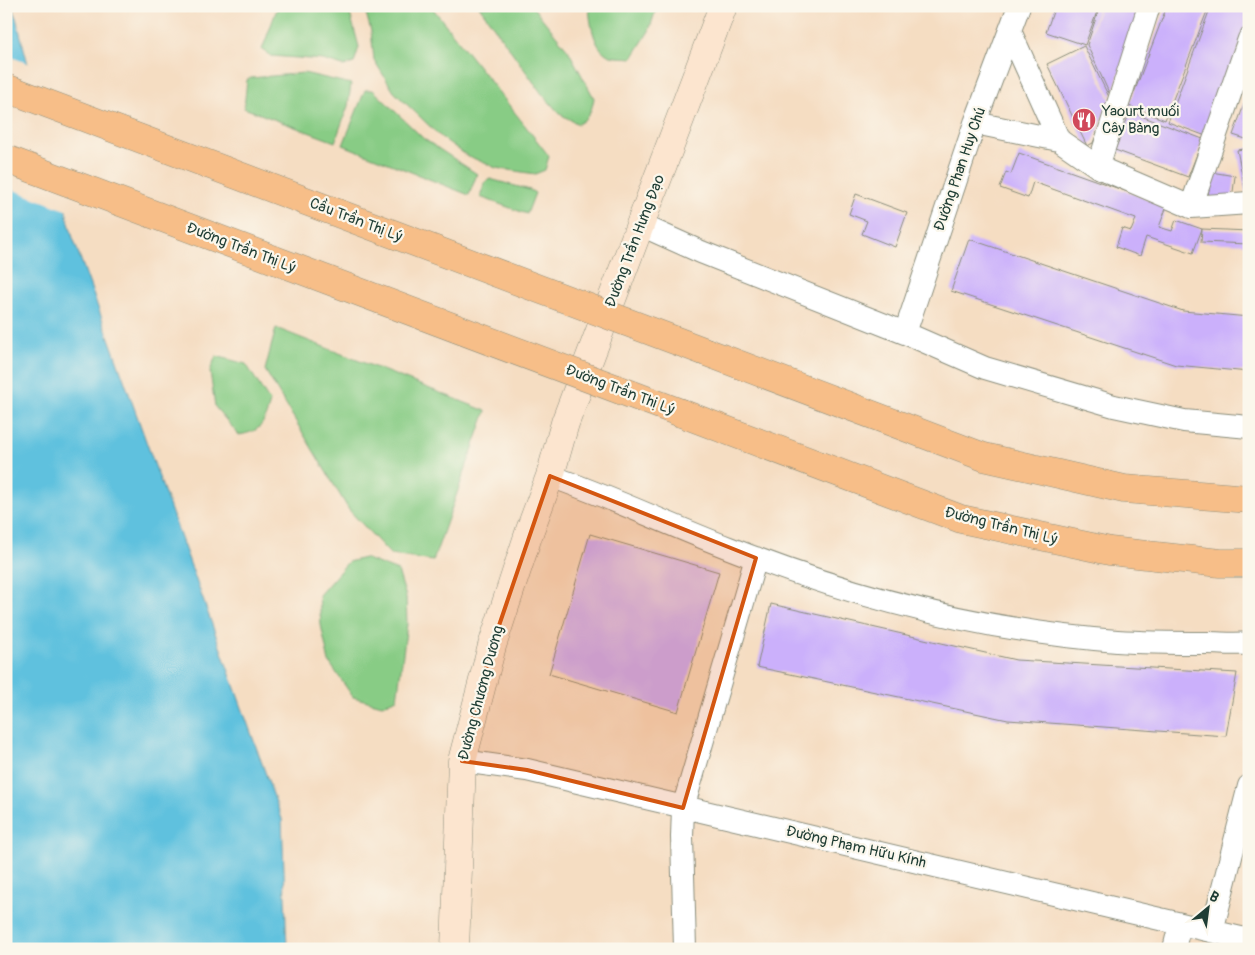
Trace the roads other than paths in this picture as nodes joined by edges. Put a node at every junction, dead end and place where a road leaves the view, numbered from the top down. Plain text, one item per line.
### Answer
1 (723, 6) edge
2 (1019, 6) edge
3 (1149, 6) edge
4 (1010, 31) junction
5 (1249, 39) edge
6 (6, 88) edge
7 (974, 123) junction
8 (1059, 140) junction
9 (6, 159) edge
10 (1098, 167) junction
11 (1249, 203) edge
12 (1192, 207) junction
13 (641, 225) junction
14 (905, 333) junction
15 (1249, 427) edge
16 (550, 476) junction
17 (1249, 499) edge
18 (756, 558) junction
19 (1249, 563) edge
20 (1249, 643) edge
21 (462, 761) junction
22 (1249, 786) edge
23 (683, 808) junction
24 (1180, 924) junction
25 (1212, 931) junction
26 (1249, 940) edge
27 (455, 949) edge
28 (685, 949) edge
29 (1174, 949) edge

1 - 13 main road, Đường Trần Hưng Đạo
2 - 4 street, Đường Phan Huy Chú
3 - 10 street
4 - 7 street, Đường Phan Huy Chú
4 - 8 street
5 - 12 street
6 - 17 main road, Cầu Trần Thị Lý, bridge
7 - 8 street
7 - 14 street, Đường Phan Huy Chú
8 - 10 street
9 - 19 main road, Đường Trần Thị Lý, bridge
10 - 12 street
11 - 12 street
13 - 14 street
13 - 16 main road, Đường Trần Hưng Đạo
14 - 15 street
16 - 18 street
16 - 21 main road, Đường Chương Dương
18 - 20 street
18 - 23 street
21 - 23 street, Đường Phạm Hữu Kính
21 - 27 main road, Đường Chương Dương
22 - 25 street
23 - 24 street, Đường Phạm Hữu Kính
23 - 28 street
24 - 25 street, Đường Phạm Hữu Kính
24 - 29 street
25 - 26 street, Đường Phạm Hữu Kính

